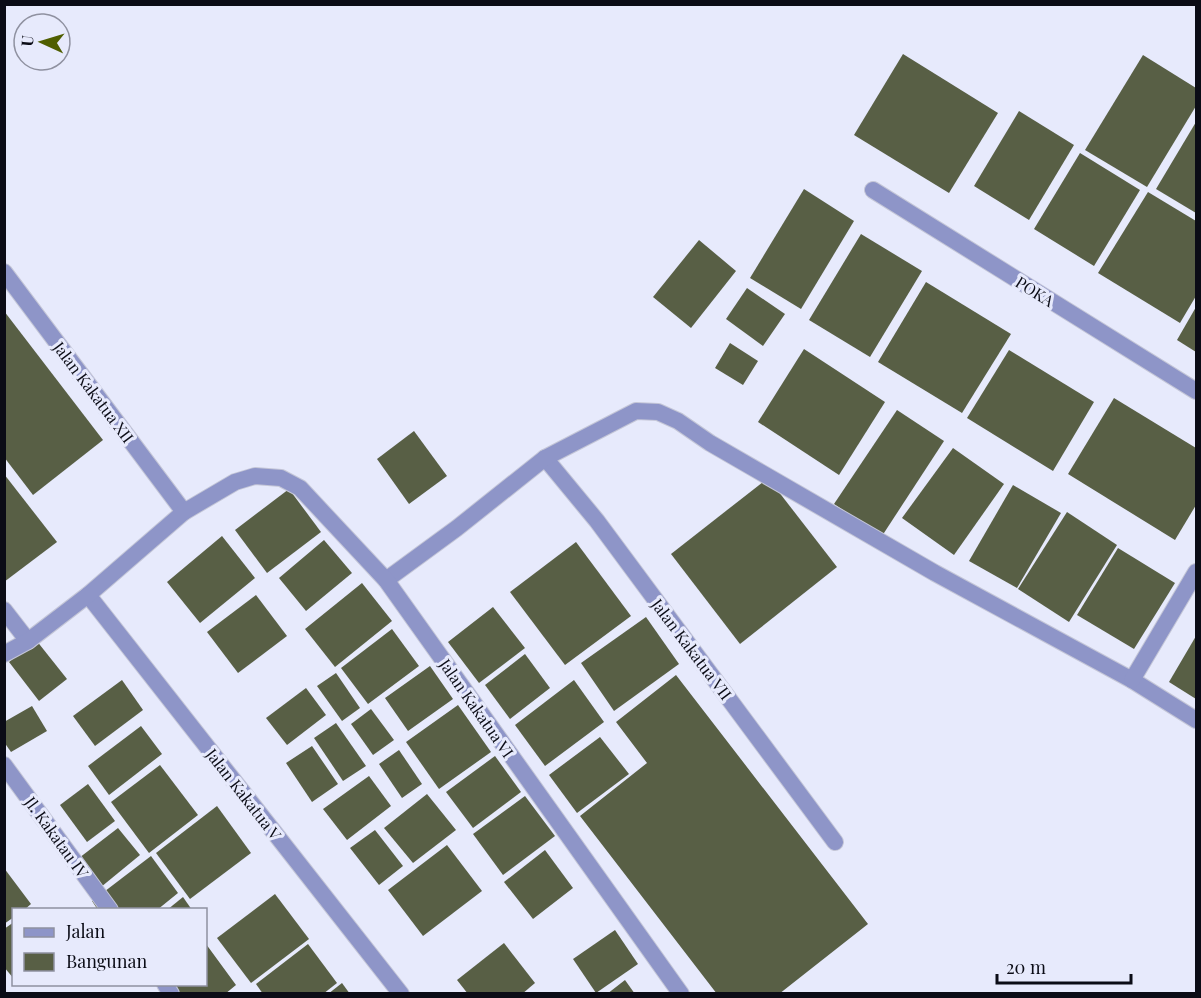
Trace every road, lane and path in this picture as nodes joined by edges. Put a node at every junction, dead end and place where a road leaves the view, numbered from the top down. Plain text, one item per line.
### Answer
1 (873, 190) dead end
2 (4, 272) edge
3 (1197, 391) edge
4 (545, 458) junction
5 (184, 512) junction
6 (1197, 572) edge
7 (386, 580) junction
8 (88, 596) junction
9 (4, 610) edge
10 (28, 641) junction
11 (4, 654) edge
12 (1132, 680) junction
13 (1197, 720) edge
14 (4, 765) edge
15 (834, 842) dead end
16 (109, 908) edge
17 (401, 993) edge
18 (681, 993) edge

1 - 3 street, POKA
2 - 5 street, Jalan Kakatua XII
4 - 7 street
4 - 12 street
4 - 15 street, Jalan Kakatua VII
5 - 7 street, Jalan Kakatua VI
5 - 8 street
6 - 12 street
7 - 18 street, Jalan Kakatua VI
8 - 10 street
8 - 17 street, Jalan Kakatua V
9 - 10 street
10 - 11 street
12 - 13 street
14 - 16 street, Jl. Kakatau IV

